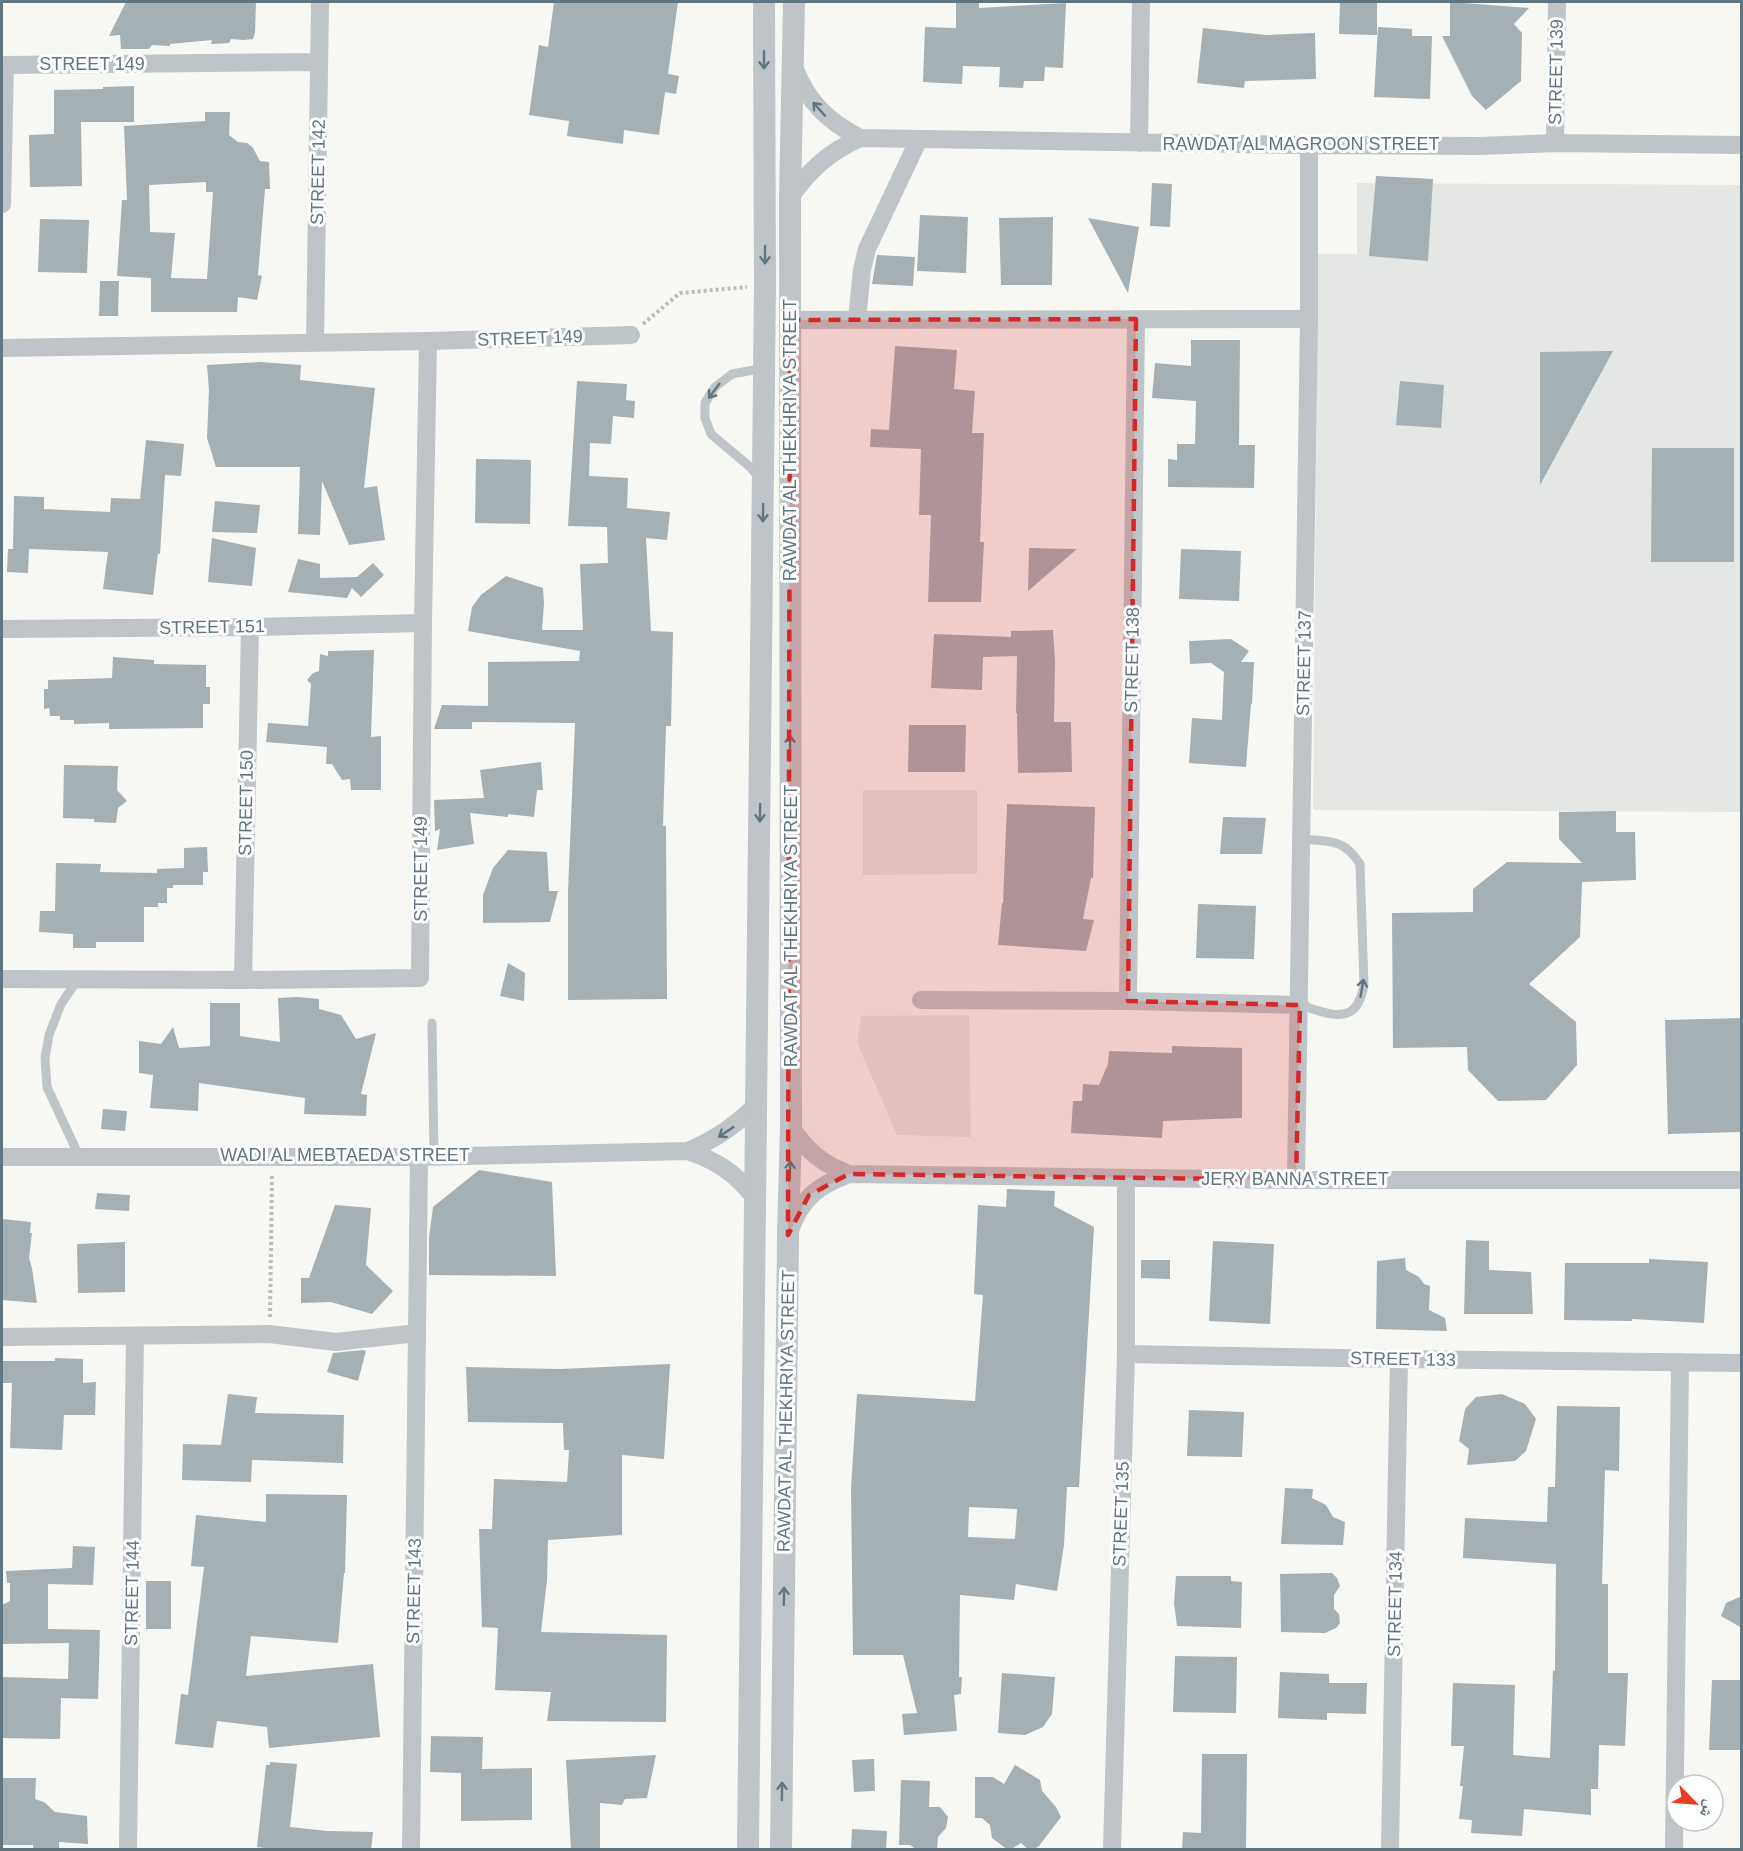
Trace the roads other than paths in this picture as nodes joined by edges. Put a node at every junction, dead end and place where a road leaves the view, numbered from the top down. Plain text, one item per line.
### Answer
1 (320, 2) edge
2 (764, 2) edge
3 (794, 2) edge
4 (1141, 2) edge
5 (1557, 2) edge
6 (319, 62) junction
7 (793, 65) junction
8 (860, 138) junction
9 (919, 139) junction
10 (1139, 143) junction
11 (1556, 143) junction
12 (1309, 145) junction
13 (1742, 146) edge
14 (790, 198) junction
15 (2, 204) edge
16 (857, 319) junction
17 (1136, 319) junction
18 (1309, 319) junction
19 (790, 320) junction
20 (631, 335) road end
21 (428, 341) junction
22 (315, 342) junction
23 (2, 348) edge
24 (765, 368) junction
25 (763, 483) junction
26 (423, 623) junction
27 (249, 627) junction
28 (2, 628) edge
29 (1302, 839) junction
30 (2, 979) edge
31 (78, 979) junction
32 (243, 980) junction
33 (921, 1000) dead end
34 (1128, 1001) junction
35 (1300, 1005) junction
36 (432, 1023) dead end
37 (757, 1104) junction
38 (791, 1127) junction
39 (688, 1150) junction
40 (80, 1156) junction
41 (427, 1156) junction
42 (2, 1157) edge
43 (849, 1174) junction
44 (1126, 1178) junction
45 (1742, 1179) edge
46 (1296, 1180) junction
47 (755, 1198) junction
48 (788, 1235) junction
49 (417, 1333) junction
50 (135, 1336) junction
51 (2, 1337) edge
52 (1126, 1353) junction
53 (1399, 1359) junction
54 (1680, 1362) junction
55 (1742, 1363) edge
56 (128, 1850) edge
57 (411, 1850) edge
58 (748, 1850) edge
59 (781, 1850) edge
60 (1112, 1850) edge
61 (1390, 1850) edge
62 (1674, 1850) edge

1 - 6 street, STREET 142
2 -> 24 street, RAWDAT AL THEKHRIYA STREET
3 - 7 street, RAWDAT AL THEKHRIYA STREET
4 - 10 street
5 - 11 street, STREET 139
6 - 15 street, STREET 149
6 - 22 street, STREET 142
8 -> 7 street, RAWDAT AL MAGROON STREET
7 - 14 street, RAWDAT AL THEKHRIYA STREET
8 - 9 street, RAWDAT AL MAGROON STREET
8 - 14 street
9 - 10 street, RAWDAT AL MAGROON STREET
9 - 16 street
10 - 12 street, RAWDAT AL MAGROON STREET
11 - 12 street, RAWDAT AL MAGROON STREET
11 - 13 street, RAWDAT AL MAGROON STREET
12 - 18 street, STREET 137
14 - 19 street, RAWDAT AL THEKHRIYA STREET
16 - 17 street
16 - 19 street
17 - 18 street
17 - 34 street, STREET 138
18 - 29 street, STREET 137
38 -> 19 street, RAWDAT AL THEKHRIYA STREET
20 - 21 street, STREET 149
21 - 22 street, STREET 149
21 - 26 street, STREET 149
22 - 23 street, STREET 149
24 - 25 street, RAWDAT AL THEKHRIYA STREET
24 -> 25 lane
25 -> 37 street, RAWDAT AL THEKHRIYA STREET
26 - 27 street, STREET 151
26 - 32 street, STREET 149
27 - 28 street, STREET 151
27 - 32 street, STREET 150
29 - 35 street, STREET 137
35 -> 29 lane
30 - 31 street, STREET 149
31 - 32 street, STREET 149
31 - 40 lane
33 - 34 street
34 - 35 street
35 - 46 street, STREET 137
36 - 41 lane
37 -> 39 street, WADI AL MEBTAEDA STREET
37 - 47 street, RAWDAT AL THEKHRIYA STREET
38 - 43 street, JERY BANNA STREET
48 -> 38 street, RAWDAT AL THEKHRIYA STREET
39 - 41 street, WADI AL MEBTAEDA STREET
39 - 47 street, WADI AL MEBTAEDA STREET
40 - 41 street, WADI AL MEBTAEDA STREET
40 - 42 street, WADI AL MEBTAEDA STREET
41 - 49 street, STREET 143
43 - 44 street, JERY BANNA STREET
43 - 48 street, JERY BANNA STREET
44 - 46 street, JERY BANNA STREET
44 - 52 street, STREET 135
45 - 46 street, JERY BANNA STREET
47 - 58 street, RAWDAT AL THEKHRIYA STREET
59 -> 48 street, RAWDAT AL THEKHRIYA STREET
49 - 50 street
49 - 57 street, STREET 143
50 - 51 street
50 - 56 street, STREET 144
52 - 53 street, STREET 133
52 - 60 street, STREET 135
53 - 54 street, STREET 133
53 - 61 street, STREET 134
54 - 55 street, STREET 133
54 - 62 street

